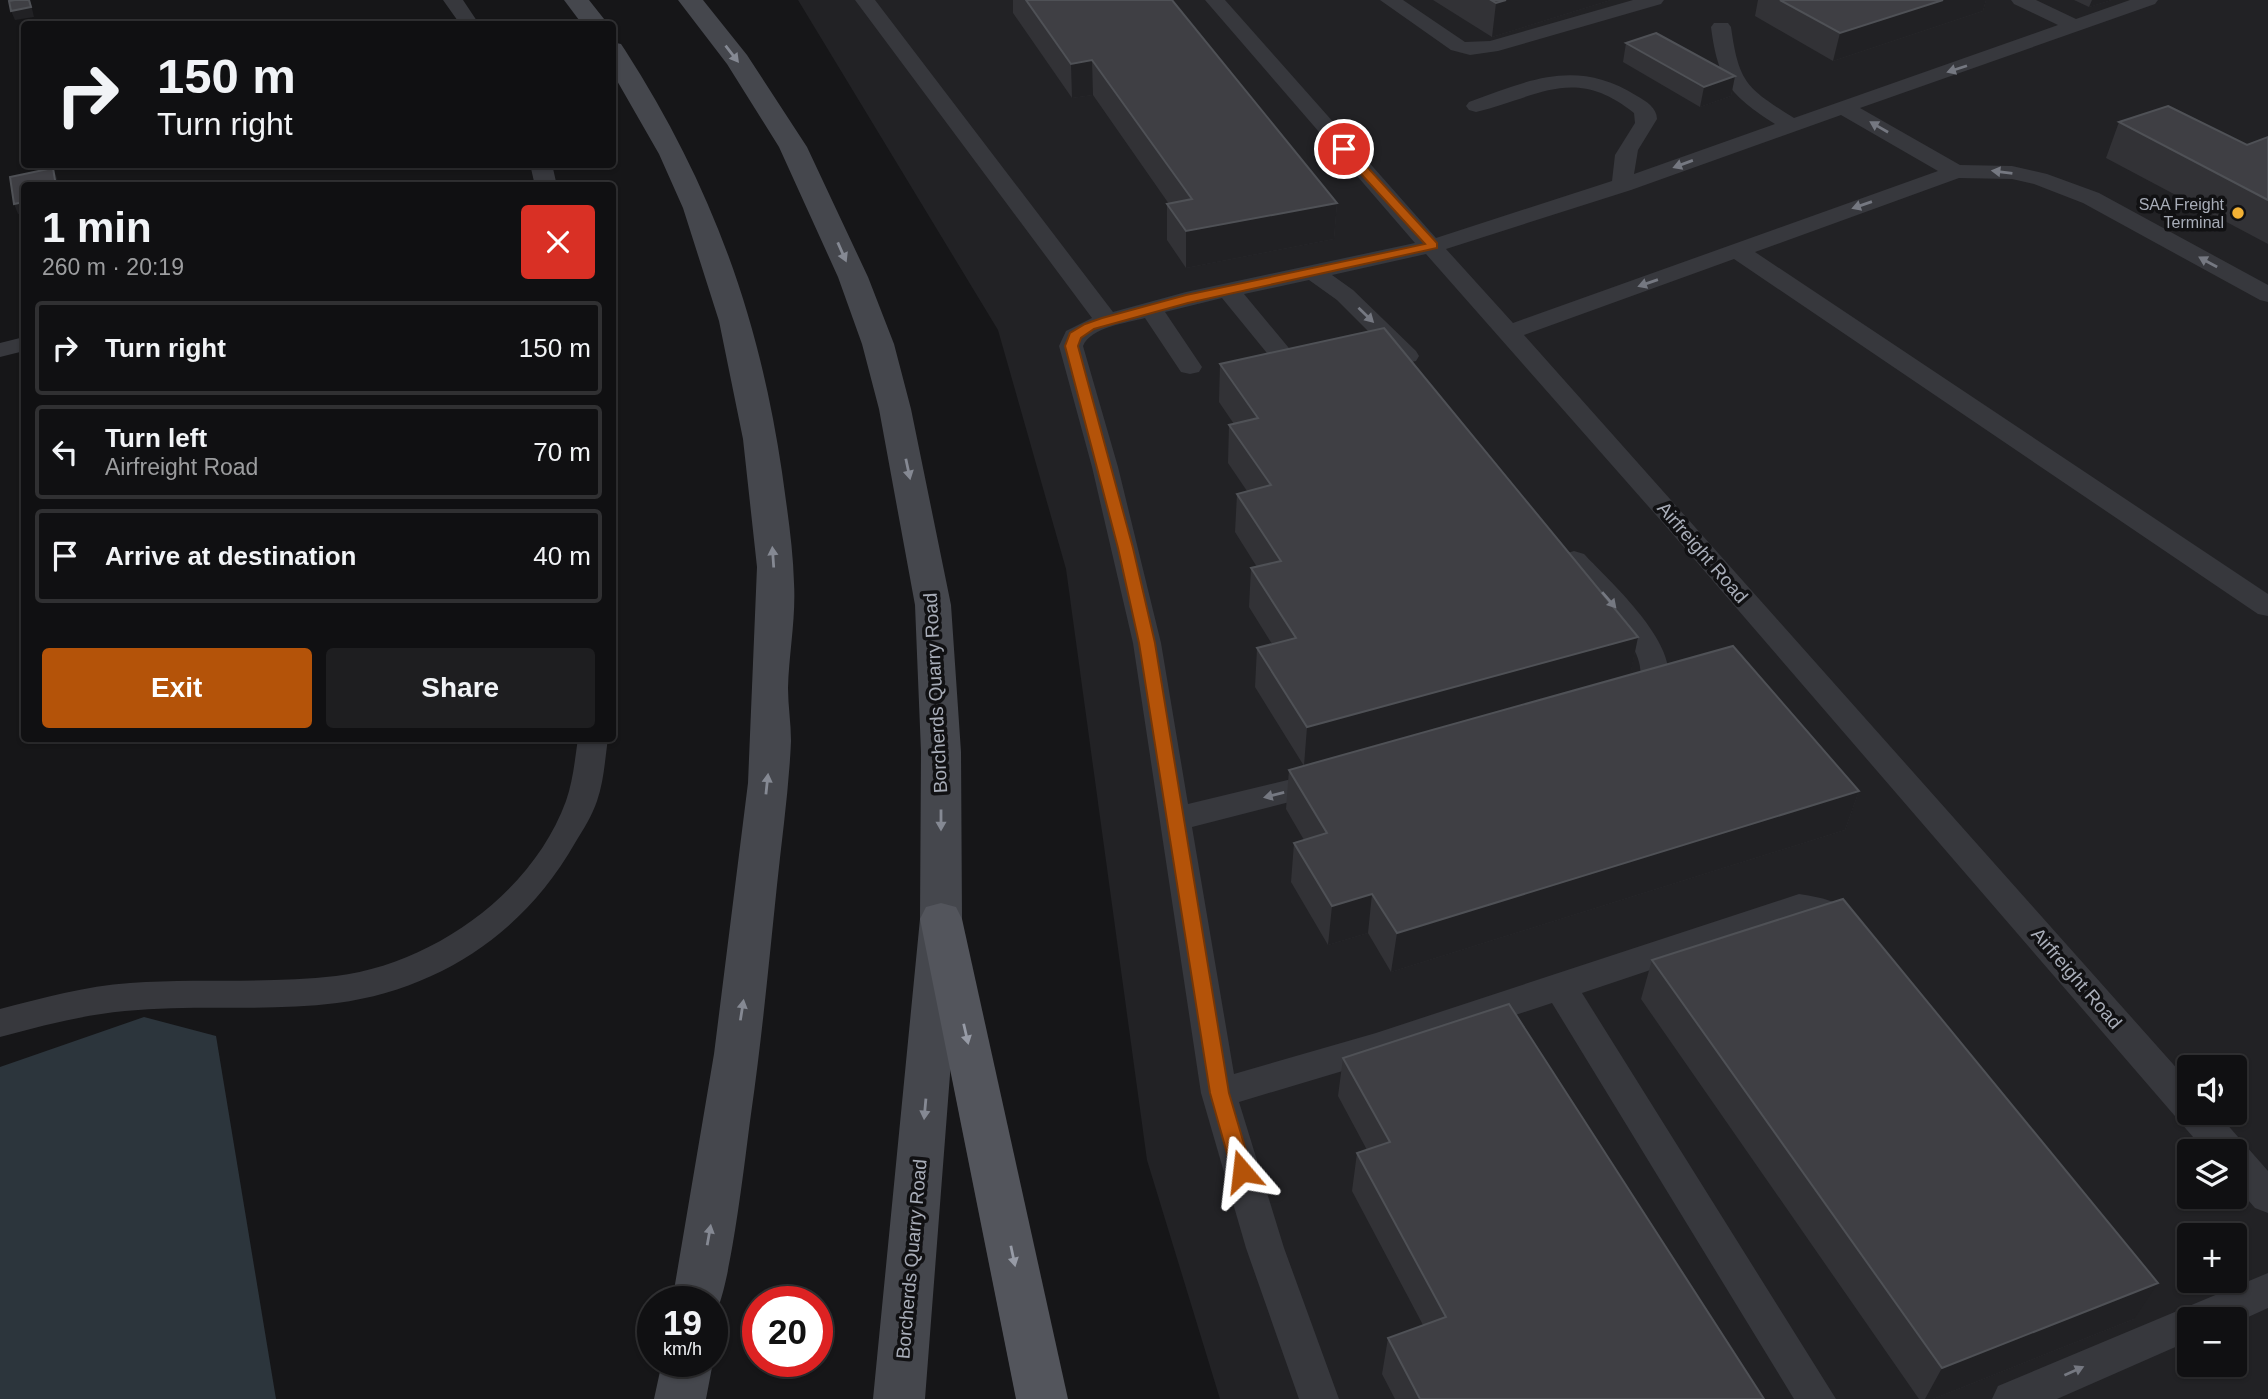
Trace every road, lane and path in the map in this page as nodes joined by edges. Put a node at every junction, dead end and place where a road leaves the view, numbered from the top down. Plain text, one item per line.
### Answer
1 (453, 0) edge
2 (576, 0) edge
3 (690, 0) edge
4 (865, 0) edge
5 (1214, 0) edge
6 (1390, 0) edge
7 (1654, 0) edge
8 (2021, 0) edge
9 (2148, 0) edge
10 (467, 21) edge
11 (593, 21) edge
12 (2075, 26) junction
13 (1721, 27) dead end
14 (616, 56) edge
15 (1476, 106) dead end
16 (1844, 108) junction
17 (1791, 125) junction
18 (1956, 172) junction
19 (1623, 185) junction
20 (1433, 246) junction
21 (1739, 252) junction
22 (1314, 272) junction
23 (1228, 290) junction
24 (2268, 295) edge
25 (1151, 309) junction
26 (1107, 321) junction
27 (1507, 333) junction
28 (21, 346) edge
29 (0, 350) edge
30 (1289, 364) edge
31 (1190, 367) dead end
32 (1424, 378) edge
33 (1552, 536) edge
34 (2268, 607) edge
35 (1607, 703) edge
36 (592, 742) edge
37 (1347, 776) edge
38 (1177, 819) junction
39 (941, 919) junction
40 (1870, 950) edge
41 (1560, 987) junction
42 (0, 1023) edge
43 (1219, 1093) junction
44 (2177, 1093) edge
45 (2205, 1125) edge
46 (2217, 1139) edge
47 (2247, 1173) edge
48 (2268, 1197) edge
49 (700, 1286) edge
50 (2268, 1290) edge
51 (2228, 1307) edge
52 (2177, 1328) edge
53 (684, 1377) edge
54 (680, 1399) edge
55 (899, 1399) edge
56 (1042, 1399) edge
57 (1319, 1399) edge
58 (1815, 1399) edge
59 (2012, 1399) edge

1 - 10 lane
2 - 11 main road
3 -> 39 main road, Borcherds Quarry Road
4 - 26 lane
5 - 20 lane, Airfreight Road
6 - 7 lane
8 - 12 lane
9 - 12 lane
12 -> 16 lane
13 - 17 lane
49 -> 14 main road
15 - 19 lane
16 - 17 lane
18 -> 16 lane
17 -> 19 lane
18 -> 21 lane
24 -> 18 lane
19 - 20 lane
20 - 22 lane
20 - 27 lane, Airfreight Road
21 -> 27 lane
21 - 34 lane
22 - 23 lane
22 -> 32 lane
23 - 25 lane
23 - 30 lane
25 - 26 lane
25 - 31 lane
26 - 38 lane
27 - 44 lane, Airfreight Road
28 - 29 lane
33 -> 35 lane
36 - 42 lane
37 -> 38 lane
38 - 43 lane
39 -> 55 main road, Borcherds Quarry Road
39 -> 56 main road
40 - 41 lane
41 - 43 lane
41 - 58 lane
43 - 57 lane
45 - 46 lane
47 - 48 lane
50 - 51 lane
59 -> 52 lane
53 - 54 main road

